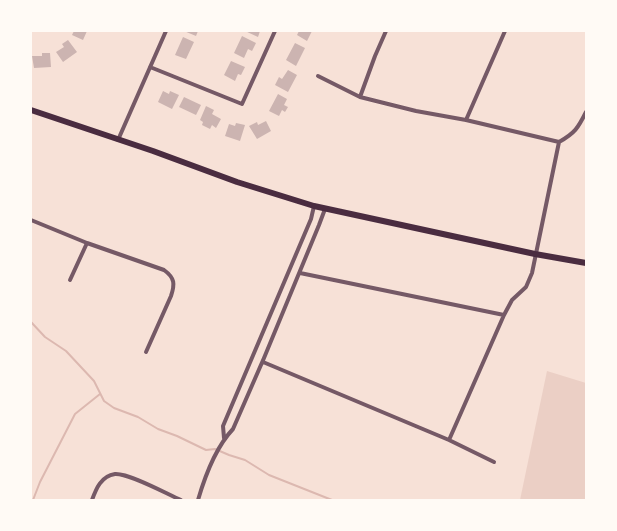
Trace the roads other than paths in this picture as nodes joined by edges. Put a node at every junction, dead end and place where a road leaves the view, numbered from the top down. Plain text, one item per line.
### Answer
1 (166, 31) edge
2 (275, 31) edge
3 (386, 31) edge
4 (505, 31) edge
5 (150, 67) junction
6 (318, 76) dead end
7 (360, 97) junction
8 (31, 110) edge
9 (586, 112) edge
10 (466, 120) junction
11 (118, 140) junction
12 (559, 142) junction
13 (314, 206) junction
14 (325, 209) junction
15 (31, 220) edge
16 (87, 243) junction
17 (535, 254) junction
18 (586, 263) edge
19 (300, 273) junction
20 (70, 280) dead end
21 (504, 315) junction
22 (146, 352) dead end
23 (263, 362) junction
24 (224, 438) junction
25 (449, 440) junction
26 (494, 462) dead end
27 (92, 500) edge
28 (181, 500) edge
29 (198, 500) edge

1 - 5 street
2 - 5 street
3 - 7 street
4 - 10 street
5 - 11 street
6 - 7 street
7 - 10 street
8 - 11 main road
9 - 12 street
10 - 12 street
11 - 13 main road
12 - 17 street
13 - 14 main road
13 - 24 street
14 - 17 main road
14 - 19 street
15 - 16 street
16 - 20 street
16 - 22 street
17 - 18 main road
17 - 21 street
19 - 21 street
19 - 23 street
21 - 25 street
23 - 24 street
23 - 25 street
24 - 29 street
25 - 26 street
27 - 28 street

